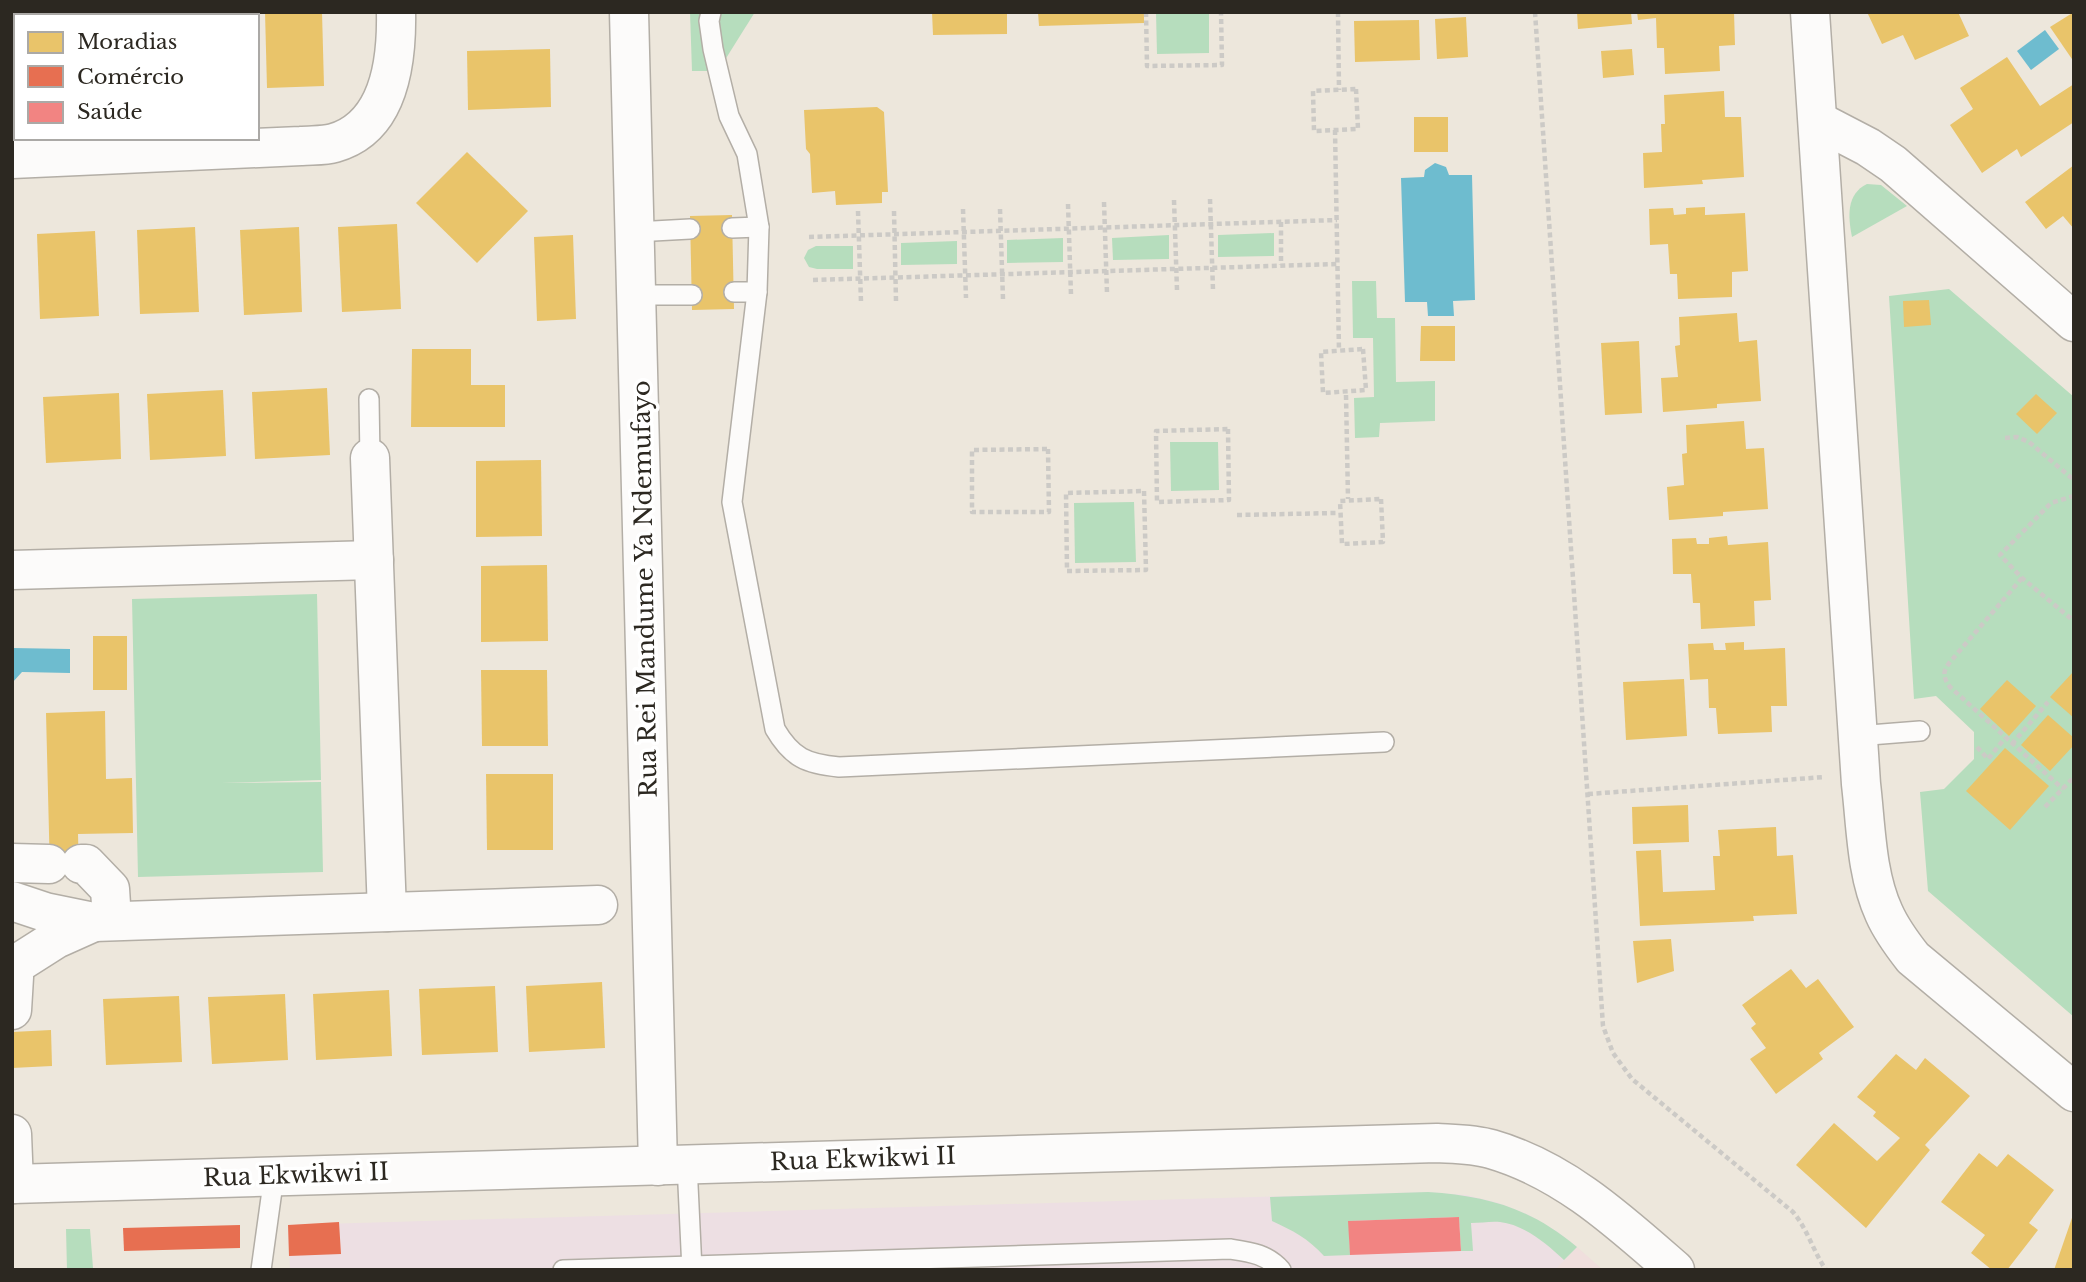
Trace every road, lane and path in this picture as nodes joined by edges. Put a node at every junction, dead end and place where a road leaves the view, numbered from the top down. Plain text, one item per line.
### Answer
1 (396, 12) edge
2 (629, 12) edge
3 (711, 12) edge
4 (1146, 12) edge
5 (1221, 12) edge
6 (1338, 12) edge
7 (1535, 12) edge
8 (1810, 12) edge
9 (1339, 90) junction
10 (1818, 121) junction
11 (1335, 130) junction
12 (12, 159) edge
13 (1210, 199) dead end
14 (1174, 200) dead end
15 (1104, 202) dead end
16 (1068, 204) dead end
17 (963, 209) dead end
18 (1000, 209) dead end
19 (858, 211) dead end
20 (894, 211) dead end
21 (1337, 220) junction
22 (1281, 222) junction
23 (1210, 224) junction
24 (1175, 225) junction
25 (1105, 227) junction
26 (732, 228) dead end
27 (759, 228) junction
28 (1069, 228) junction
29 (690, 229) dead end
30 (1001, 231) junction
31 (635, 232) junction
32 (964, 232) junction
33 (895, 234) junction
34 (859, 235) junction
35 (808, 237) dead end
36 (1337, 264) junction
37 (1281, 265) junction
38 (1212, 267) junction
39 (1176, 268) junction
40 (1107, 270) junction
41 (1070, 271) junction
42 (1002, 273) junction
43 (965, 275) junction
44 (896, 277) junction
45 (860, 278) junction
46 (813, 280) dead end
47 (1177, 290) dead end
48 (1213, 290) dead end
49 (734, 292) dead end
50 (757, 292) junction
51 (1107, 293) dead end
52 (637, 295) junction
53 (691, 295) dead end
54 (1071, 295) dead end
55 (966, 298) dead end
56 (1003, 299) dead end
57 (897, 301) dead end
58 (861, 302) dead end
59 (2074, 323) edge
60 (1339, 351) junction
61 (1346, 395) dead end
62 (369, 399) dead end
63 (1228, 429) joint
64 (2005, 438) dead end
65 (1048, 450) joint
66 (370, 458) joint
67 (2074, 480) edge
68 (1144, 491) joint
69 (2074, 496) edge
70 (1348, 499) dead end
71 (1381, 499) joint
72 (1336, 513) dead end
73 (1237, 515) dead end
74 (374, 560) junction
75 (12, 570) edge
76 (2022, 578) junction
77 (2074, 621) edge
78 (2048, 702) dead end
79 (1920, 731) dead end
80 (1857, 736) junction
81 (2005, 738) junction
82 (1384, 742) dead end
83 (2012, 744) junction
84 (1978, 747) dead end
85 (1829, 777) dead end
86 (2074, 777) edge
87 (2063, 789) junction
88 (1588, 794) junction
89 (2045, 807) dead end
90 (47, 864) edge
91 (12, 901) edge
92 (598, 905) dead end
93 (12, 907) edge
94 (387, 912) junction
95 (103, 921) junction
96 (15, 981) edge
97 (2074, 1092) edge
98 (12, 1134) edge
99 (673, 1165) junction
100 (274, 1176) junction
101 (13, 1184) edge
102 (1264, 1263) edge
103 (692, 1267) edge
104 (261, 1270) edge
105 (563, 1270) edge
106 (1281, 1270) edge
107 (1675, 1270) edge
108 (1826, 1270) edge

1 - 12 street
2 - 31 street, Rua Rei Mandume Ya Ndemufayo
3 - 27 lane
4 - 5 path
6 - 9 path
7 - 88 path
8 - 10 street
9 - 11 path
9 - 11 path
10 - 59 street
10 - 80 street
11 - 21 path
13 - 23 path
14 - 24 path
15 - 25 path
16 - 28 path
17 - 32 path
18 - 30 path
19 - 34 path
20 - 33 path
21 - 22 path
21 - 36 path
22 - 23 path
22 - 37 path
23 - 24 path
23 - 38 path
24 - 25 path
24 - 39 path
25 - 28 path
25 - 40 path
26 - 27 lane
27 - 50 lane
28 - 30 path
28 - 41 path
29 - 31 lane
30 - 32 path
30 - 42 path
31 - 52 street, Rua Rei Mandume Ya Ndemufayo
32 - 33 path
32 - 43 path
33 - 34 path
33 - 44 path
34 - 35 path
34 - 45 path
36 - 37 path
36 - 60 path
37 - 38 path
38 - 39 path
38 - 48 path
39 - 40 path
39 - 47 path
40 - 41 path
40 - 51 path
41 - 42 path
41 - 54 path
42 - 43 path
42 - 56 path
43 - 44 path
43 - 55 path
44 - 45 path
44 - 57 path
45 - 46 path
45 - 58 path
49 - 50 lane
50 - 82 lane
52 - 53 lane
52 - 99 street, Rua Rei Mandume Ya Ndemufayo
60 - 60 path
61 - 70 path
62 - 66 lane
63 - 63 path
64 - 67 path
65 - 65 path
66 - 74 street
68 - 68 path
69 - 76 path
71 - 71 path
72 - 73 path
74 - 75 street
74 - 94 street
76 - 77 path
76 - 81 path
78 - 83 path
79 - 80 lane
80 - 97 street
81 - 83 path
81 - 84 path
83 - 87 path
85 - 88 path
86 - 87 path
87 - 89 path
88 - 108 path
90 - 95 street
91 - 95 street
92 - 94 street
93 - 96 street
94 - 95 street
95 - 96 street
98 - 101 street
99 - 100 street, Rua Ekwikwi II
99 - 103 lane
99 - 107 street, Rua Ekwikwi II
100 - 101 street, Rua Ekwikwi II
100 - 104 lane
102 - 103 lane
102 - 106 lane
103 - 105 lane

